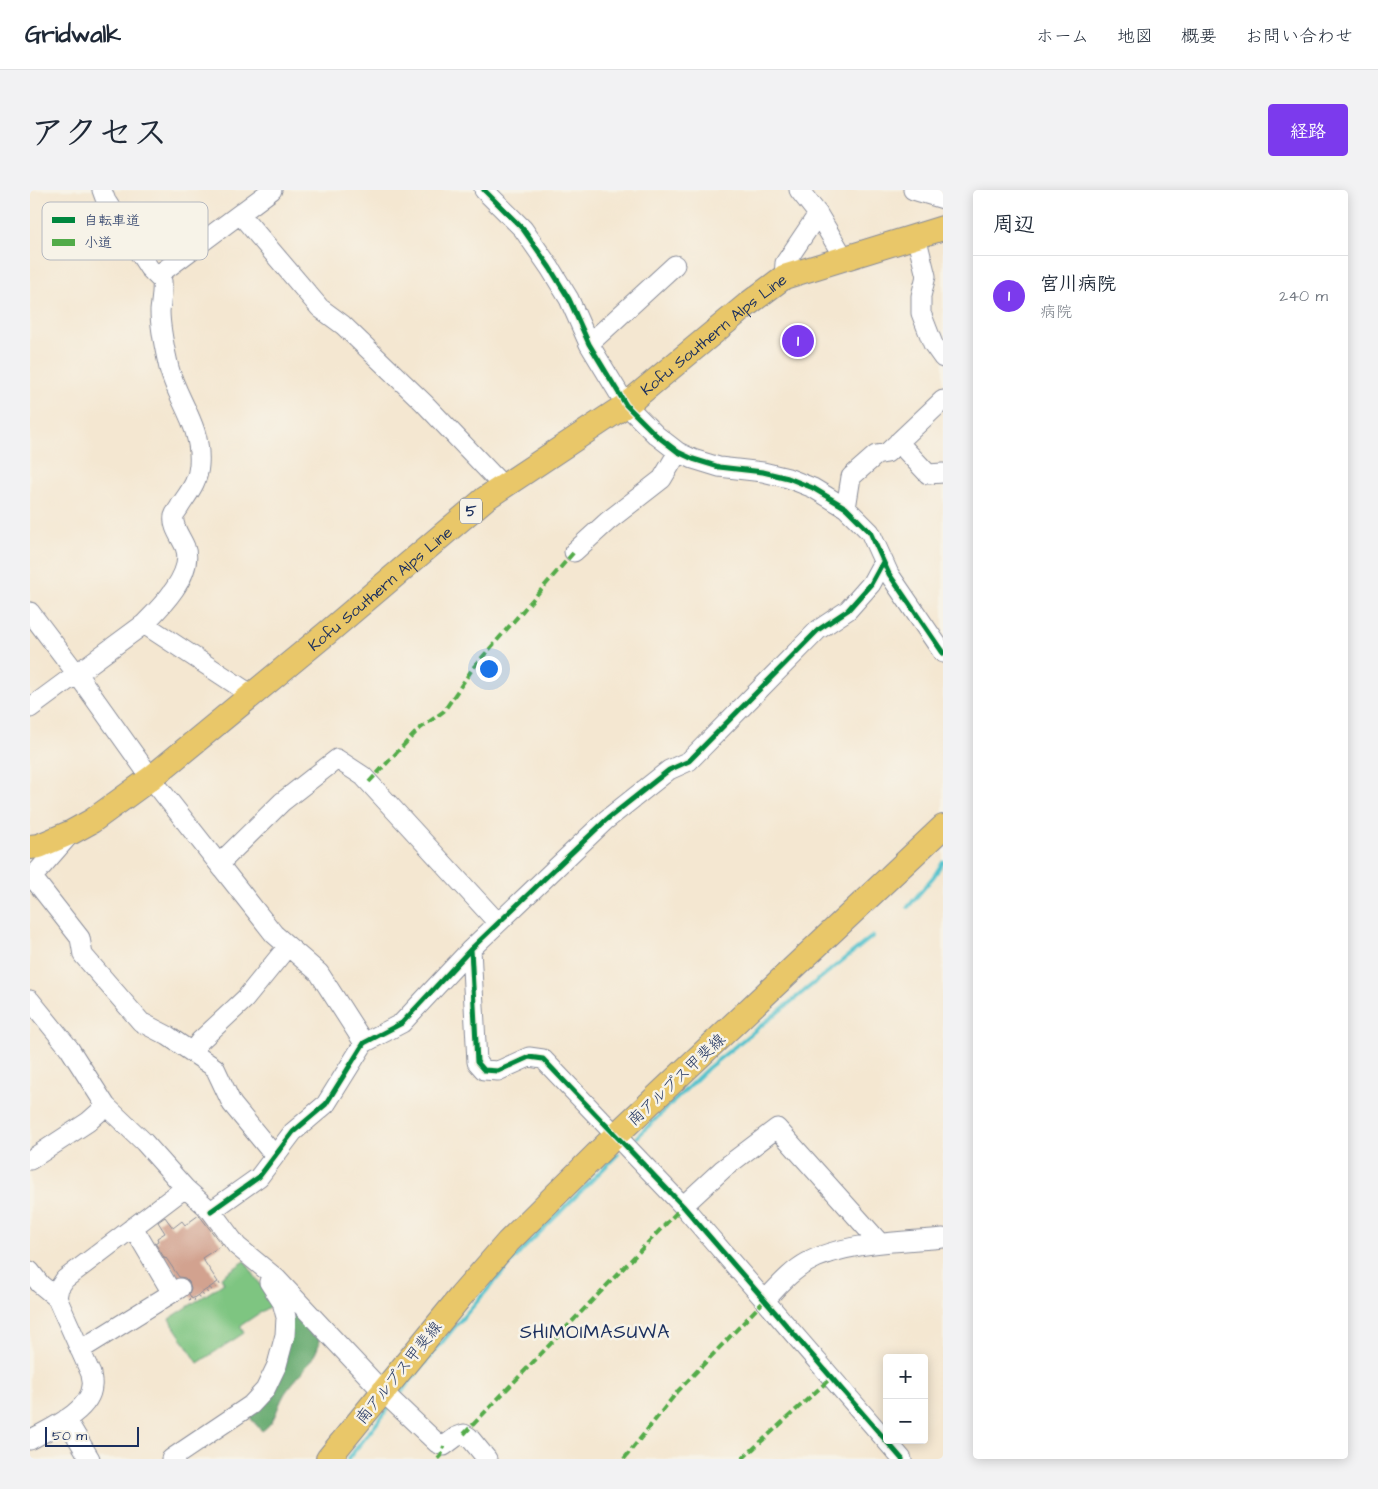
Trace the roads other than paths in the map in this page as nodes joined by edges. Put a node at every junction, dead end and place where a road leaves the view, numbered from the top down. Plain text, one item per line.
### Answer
1 (272, 190) edge
2 (484, 190) edge
3 (913, 190) edge
4 (804, 192) edge
5 (943, 199) edge
6 (240, 214) junction
7 (818, 214) junction
8 (943, 228) edge
9 (916, 236) junction
10 (208, 238) edge
11 (844, 258) junction
12 (144, 260) edge
13 (178, 260) edge
14 (675, 265) dead end
15 (158, 275) junction
16 (784, 277) junction
17 (589, 344) junction
18 (943, 358) edge
19 (943, 400) edge
20 (626, 405) junction
21 (898, 442) junction
22 (678, 452) junction
23 (943, 473) edge
24 (503, 486) junction
25 (846, 508) junction
26 (574, 552) dead end
27 (883, 562) junction
28 (30, 612) edge
29 (144, 624) junction
30 (943, 653) edge
31 (77, 674) junction
32 (252, 695) junction
33 (30, 708) edge
34 (151, 778) junction
35 (943, 827) edge
36 (72, 832) junction
37 (30, 847) edge
38 (220, 863) junction
39 (31, 879) edge
40 (498, 923) junction
41 (288, 946) junction
42 (471, 949) junction
43 (30, 1000) edge
44 (364, 1043) junction
45 (192, 1052) junction
46 (106, 1106) junction
47 (616, 1135) junction
48 (274, 1155) junction
49 (30, 1160) edge
50 (184, 1188) junction
51 (683, 1206) junction
52 (211, 1211) junction
53 (133, 1227) junction
54 (943, 1238) edge
55 (880, 1243) junction
56 (30, 1271) edge
57 (267, 1271) junction
58 (57, 1298) junction
59 (765, 1300) junction
60 (80, 1350) junction
61 (382, 1391) junction
62 (66, 1419) junction
63 (30, 1440) edge
64 (90, 1459) edge
65 (171, 1459) edge
66 (328, 1459) edge
67 (487, 1459) edge
68 (902, 1459) edge

1 - 6 street
2 - 17 street
3 - 5 street
4 - 7 street
6 - 10 street
6 - 24 street
7 - 11 street
7 - 16 street
8 - 9 main road, Kofu Southern Alps Line / 5
9 - 11 main road, Kofu Southern Alps Line / 5
9 - 18 street
11 - 16 main road, Kofu Southern Alps Line / 5
12 - 15 street
13 - 15 street
14 - 17 street
15 - 29 street
16 - 20 main road, Kofu Southern Alps Line / 5
17 - 20 street
19 - 21 street
20 - 22 street
20 - 24 main road, Kofu Southern Alps Line / 5
21 - 23 street
21 - 25 street
22 - 25 street
22 - 26 street
24 - 32 main road, Kofu Southern Alps Line / 5
25 - 27 street
27 - 30 street
27 - 40 street
28 - 31 street
29 - 31 street
29 - 32 street
31 - 33 street
31 - 34 street
32 - 34 main road, Kofu Southern Alps Line / 5
34 - 36 main road, Kofu Southern Alps Line / 5
34 - 38 street
35 - 47 main road, 南アルプス甲斐線
36 - 37 main road, Kofu Southern Alps Line / 5
36 - 39 street
38 - 40 street
38 - 41 street
39 - 45 street
40 - 42 street
41 - 44 street
41 - 45 street
42 - 44 street
42 - 47 street
43 - 46 street
44 - 48 street
45 - 48 street
46 - 49 street
46 - 50 street
47 - 51 street
47 - 61 main road, 南アルプス甲斐線
48 - 52 street
50 - 52 street
50 - 53 street
51 - 55 street
51 - 59 street
52 - 57 street
53 - 58 street
53 - 60 street
54 - 55 street
55 - 59 street
56 - 58 street
57 - 61 street
57 - 65 street
58 - 60 street
59 - 68 street
60 - 62 street
61 - 66 main road, 南アルプス甲斐線
61 - 67 street
62 - 63 street
62 - 64 street

